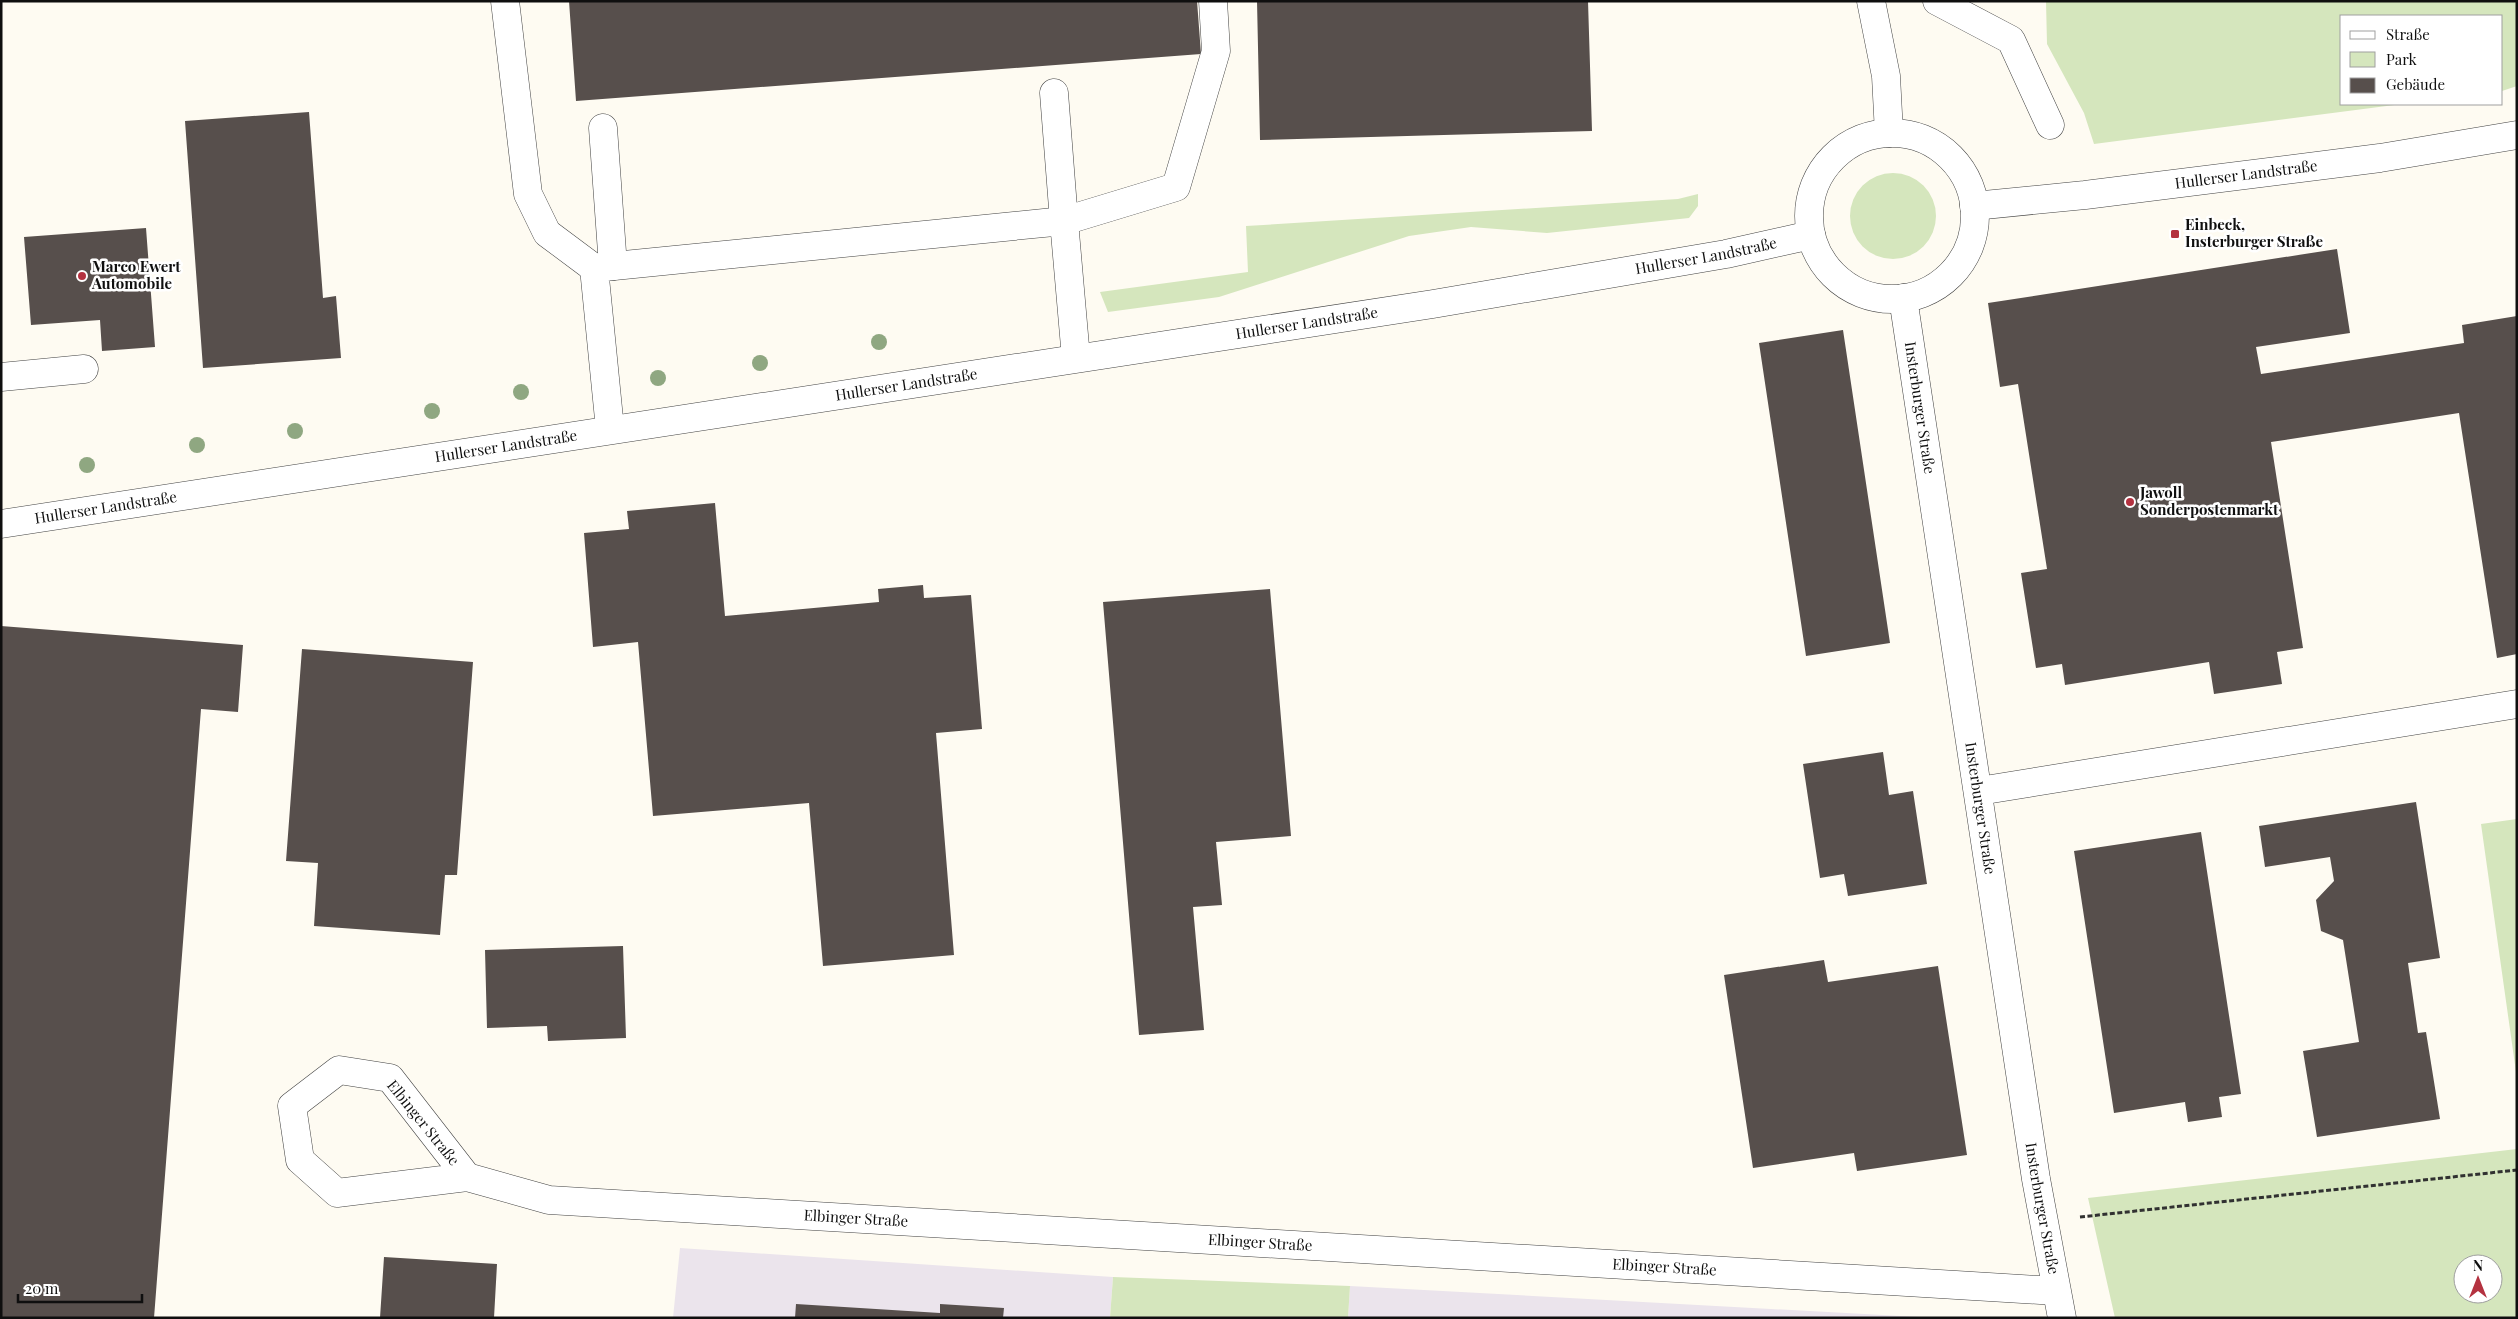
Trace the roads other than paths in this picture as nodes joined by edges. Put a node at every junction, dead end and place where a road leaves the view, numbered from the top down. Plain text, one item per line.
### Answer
1 (505, 1) edge
2 (1213, 1) edge
3 (1871, 1) edge
4 (1945, 3) edge
5 (1054, 93) dead end
6 (2050, 125) dead end
7 (603, 128) dead end
8 (1888, 133) junction
9 (2517, 134) edge
10 (1974, 206) junction
11 (1064, 220) junction
12 (1811, 235) junction
13 (604, 267) junction
14 (1904, 298) junction
15 (1076, 358) junction
16 (84, 370) dead end
17 (1, 377) edge
18 (610, 429) junction
19 (1, 524) edge
20 (2517, 704) edge
21 (1979, 791) junction
22 (467, 1178) junction
23 (2056, 1291) junction
24 (2062, 1318) edge

1 - 13 street
2 - 11 street
3 - 8 street
4 - 6 street
5 - 11 street
7 - 13 street
8 - 10 street
8 - 12 street
9 - 10 street, Hullerser Landstraße
10 - 14 street
11 - 13 street
11 - 15 street
12 - 14 street
12 - 15 street, Hullerser Landstraße
13 - 18 street
14 - 21 street, Insterburger Straße
15 - 18 street, Hullerser Landstraße
16 - 17 street
18 - 19 street, Hullerser Landstraße
20 - 21 street
21 - 23 street, Insterburger Straße
22 - 22 street, Elbinger Straße
22 - 23 street, Elbinger Straße
23 - 24 street, Insterburger Straße

